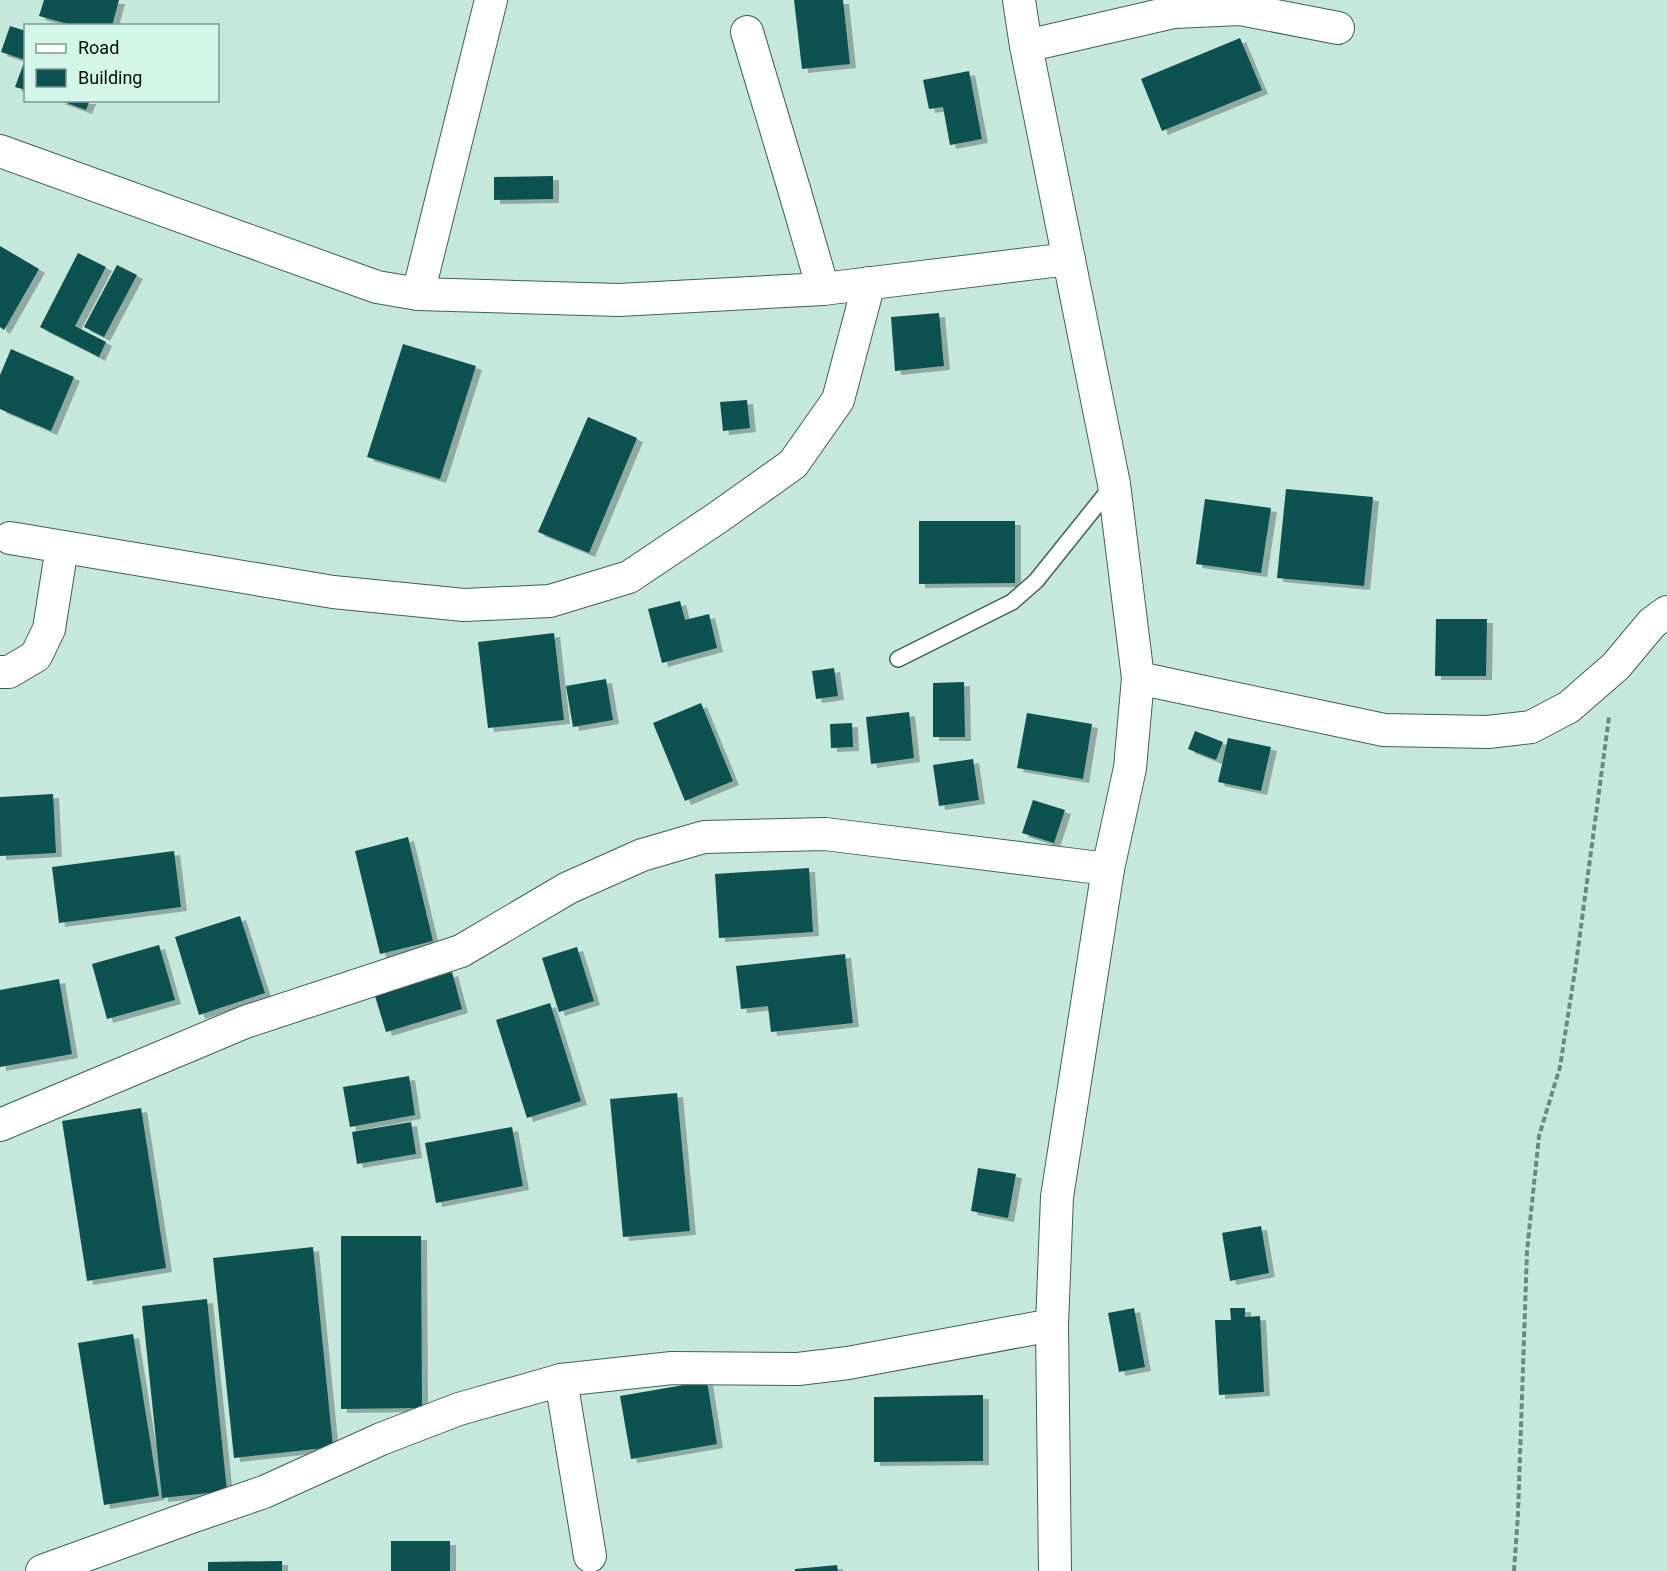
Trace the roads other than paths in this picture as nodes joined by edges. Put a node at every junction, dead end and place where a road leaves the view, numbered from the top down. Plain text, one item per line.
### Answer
1 (490, 0) edge
2 (1019, 0) edge
3 (1338, 28) dead end
4 (747, 32) dead end
5 (1026, 46) junction
6 (0, 152) edge
7 (1069, 259) junction
8 (869, 283) junction
9 (823, 289) junction
10 (418, 294) junction
11 (1114, 484) junction
12 (10, 538) dead end
13 (62, 547) junction
14 (1667, 612) edge
15 (898, 659) dead end
16 (0, 672) edge
17 (1138, 678) junction
18 (1108, 869) junction
19 (0, 1125) edge
20 (1052, 1325) junction
21 (561, 1380) junction
22 (590, 1556) dead end
23 (42, 1571) edge
24 (1055, 1571) edge

1 - 10 street
2 - 5 street
3 - 5 street
4 - 9 street
5 - 7 street
6 - 10 street
7 - 8 street
7 - 11 street
8 - 9 street
8 - 13 street
9 - 10 street
11 - 15 lane
11 - 17 street
12 - 13 street
13 - 16 street
14 - 17 street
17 - 18 street
18 - 19 street
18 - 20 street
20 - 21 street
20 - 24 street
21 - 22 street
21 - 23 street

